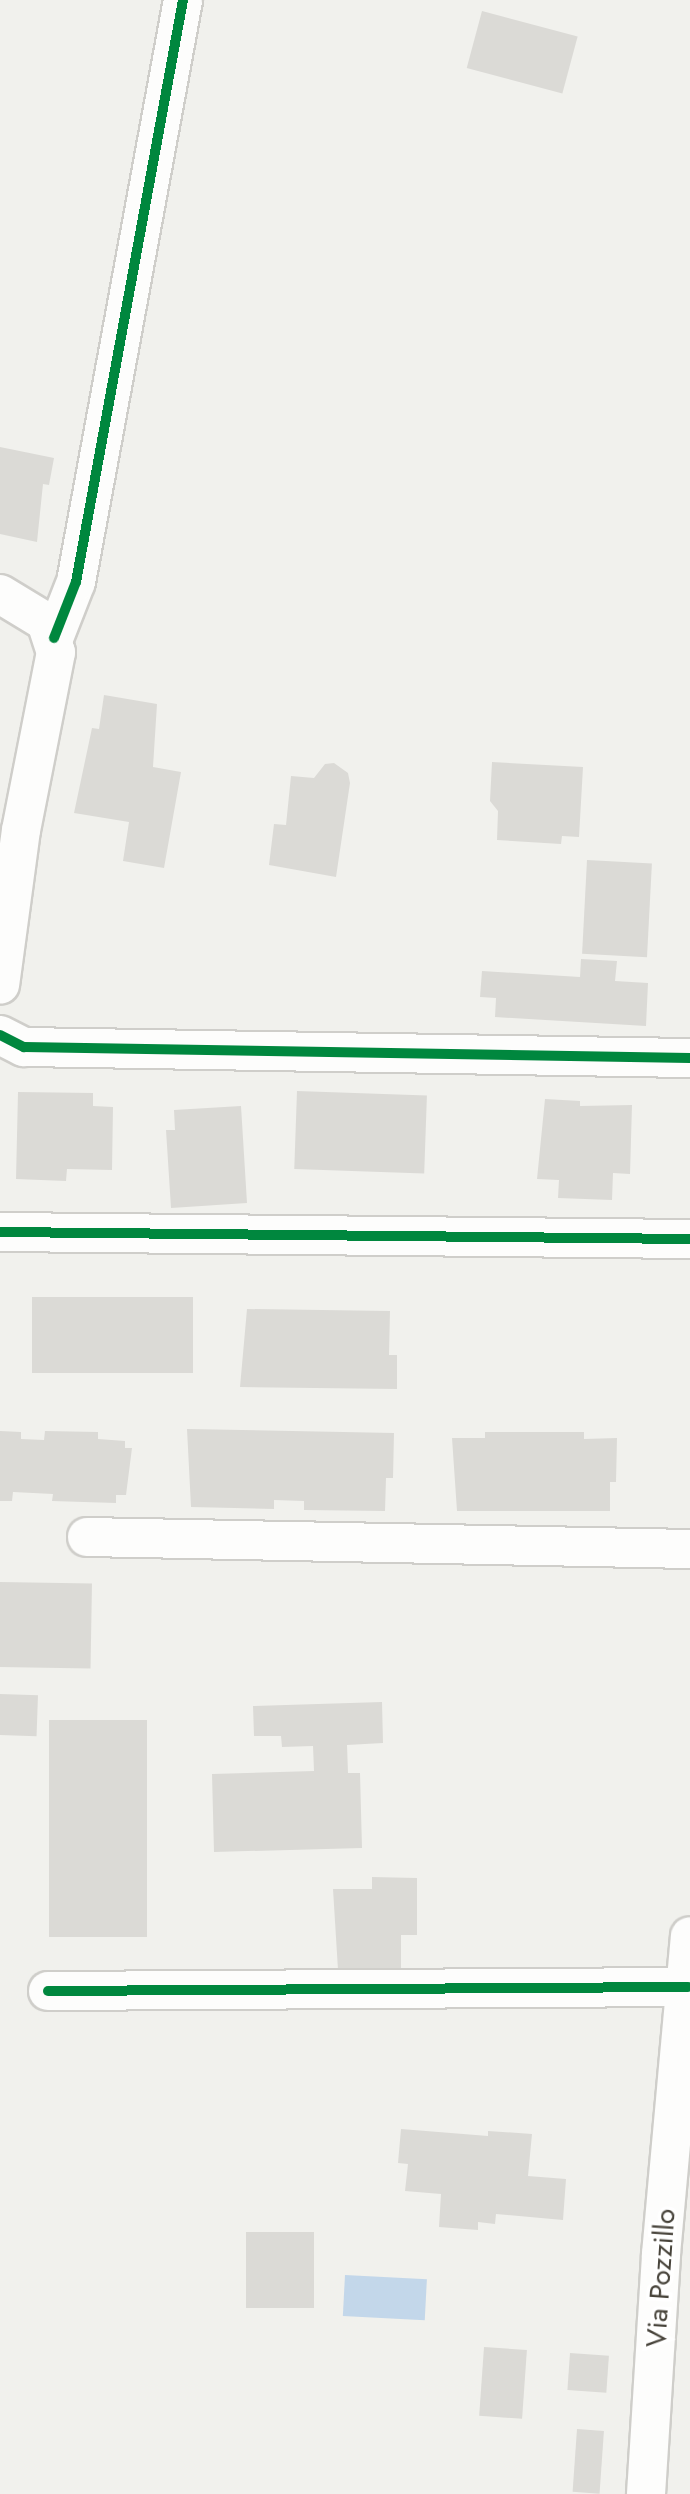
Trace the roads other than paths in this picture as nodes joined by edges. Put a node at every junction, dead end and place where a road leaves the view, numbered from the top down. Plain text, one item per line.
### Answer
1 (183, 0) edge
2 (0, 594) edge
3 (54, 638) junction
4 (11, 826) edge
5 (0, 985) edge
6 (0, 1035) edge
7 (690, 1058) edge
8 (0, 1232) edge
9 (690, 1239) edge
10 (87, 1537) dead end
11 (690, 1549) edge
12 (690, 1936) edge
13 (688, 1987) edge
14 (48, 1991) dead end
15 (646, 2494) edge

1 - 3 street
2 - 3 street
3 - 4 street
4 - 5 street
6 - 7 street
8 - 9 street
10 - 11 street
12 - 13 street, Via Pozzillo
13 - 14 street
13 - 15 street, Via Pozzillo

